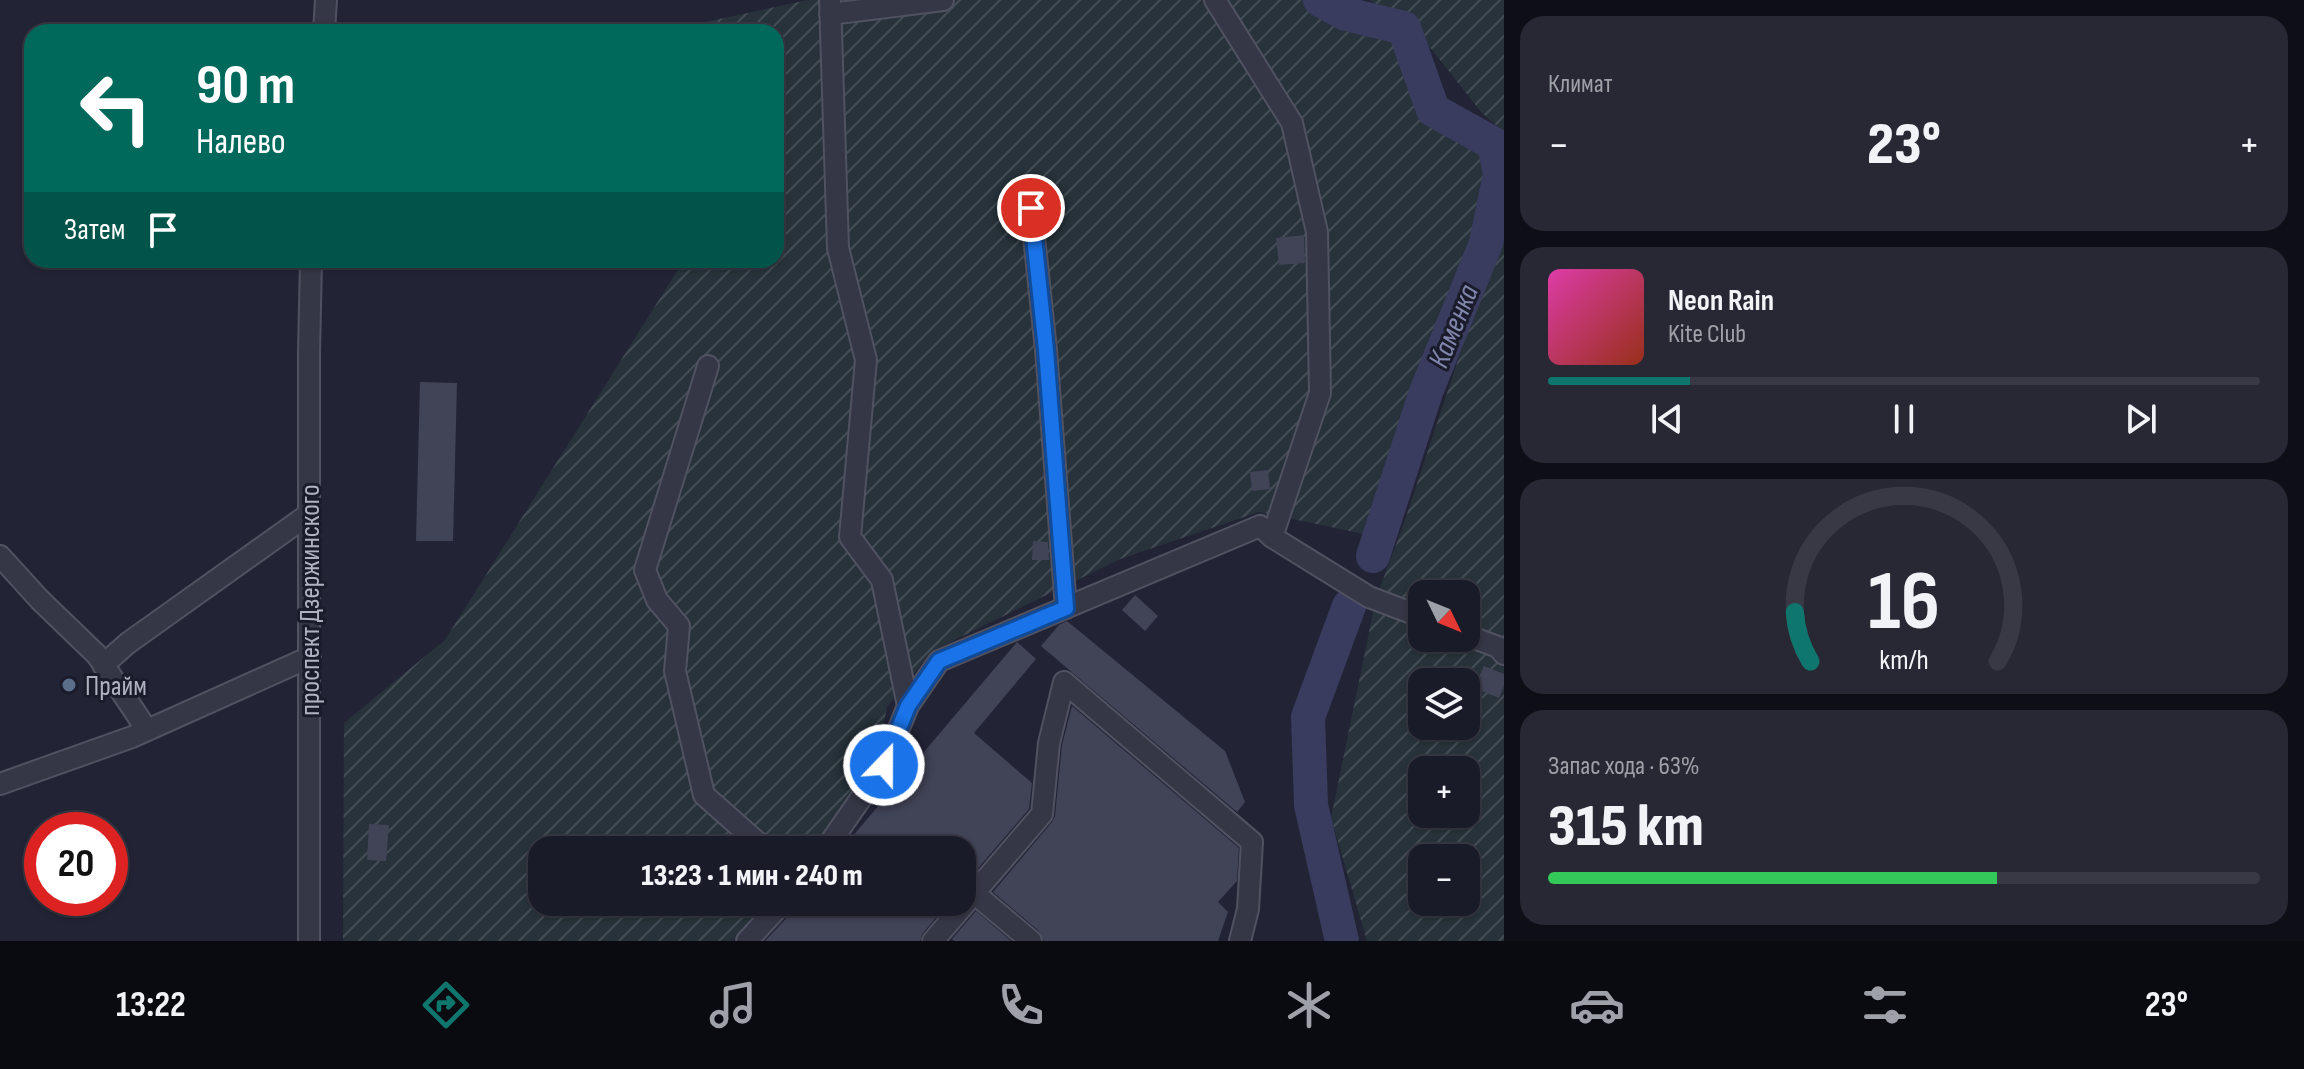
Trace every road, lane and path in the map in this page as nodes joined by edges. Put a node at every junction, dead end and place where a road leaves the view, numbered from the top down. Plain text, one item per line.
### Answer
1 (326, 0) edge
2 (943, 0) edge
3 (1215, 0) edge
4 (830, 7) edge
5 (324, 24) edge
6 (1031, 208) dead end
7 (311, 268) edge
8 (708, 366) dead end
9 (309, 514) junction
10 (1272, 537) junction
11 (0, 556) edge
12 (1066, 608) junction
13 (1408, 612) edge
14 (1480, 640) edge
15 (1502, 648) edge
16 (310, 657) junction
17 (103, 665) junction
18 (908, 706) junction
19 (147, 730) junction
20 (0, 784) edge
21 (750, 836) edge
22 (835, 836) edge
23 (976, 891) edge
24 (976, 895) edge
25 (770, 916) edge
26 (954, 916) edge
27 (309, 941) edge
28 (747, 941) edge
29 (933, 941) edge
30 (1031, 941) edge
31 (1240, 941) edge

1 - 5 street
2 - 4 street
3 - 10 street
4 - 18 street
6 - 12 street
7 - 9 street, проспект Дзержинского
8 - 21 street
9 - 16 street, проспект Дзержинского
9 - 17 street
10 - 12 street
10 - 13 street
11 - 17 street
12 - 18 street
14 - 15 street
16 - 19 street
16 - 27 street, проспект Дзержинского
17 - 19 street
18 - 22 street
19 - 20 street
23 - 31 street
24 - 30 street
25 - 28 street
26 - 29 street

